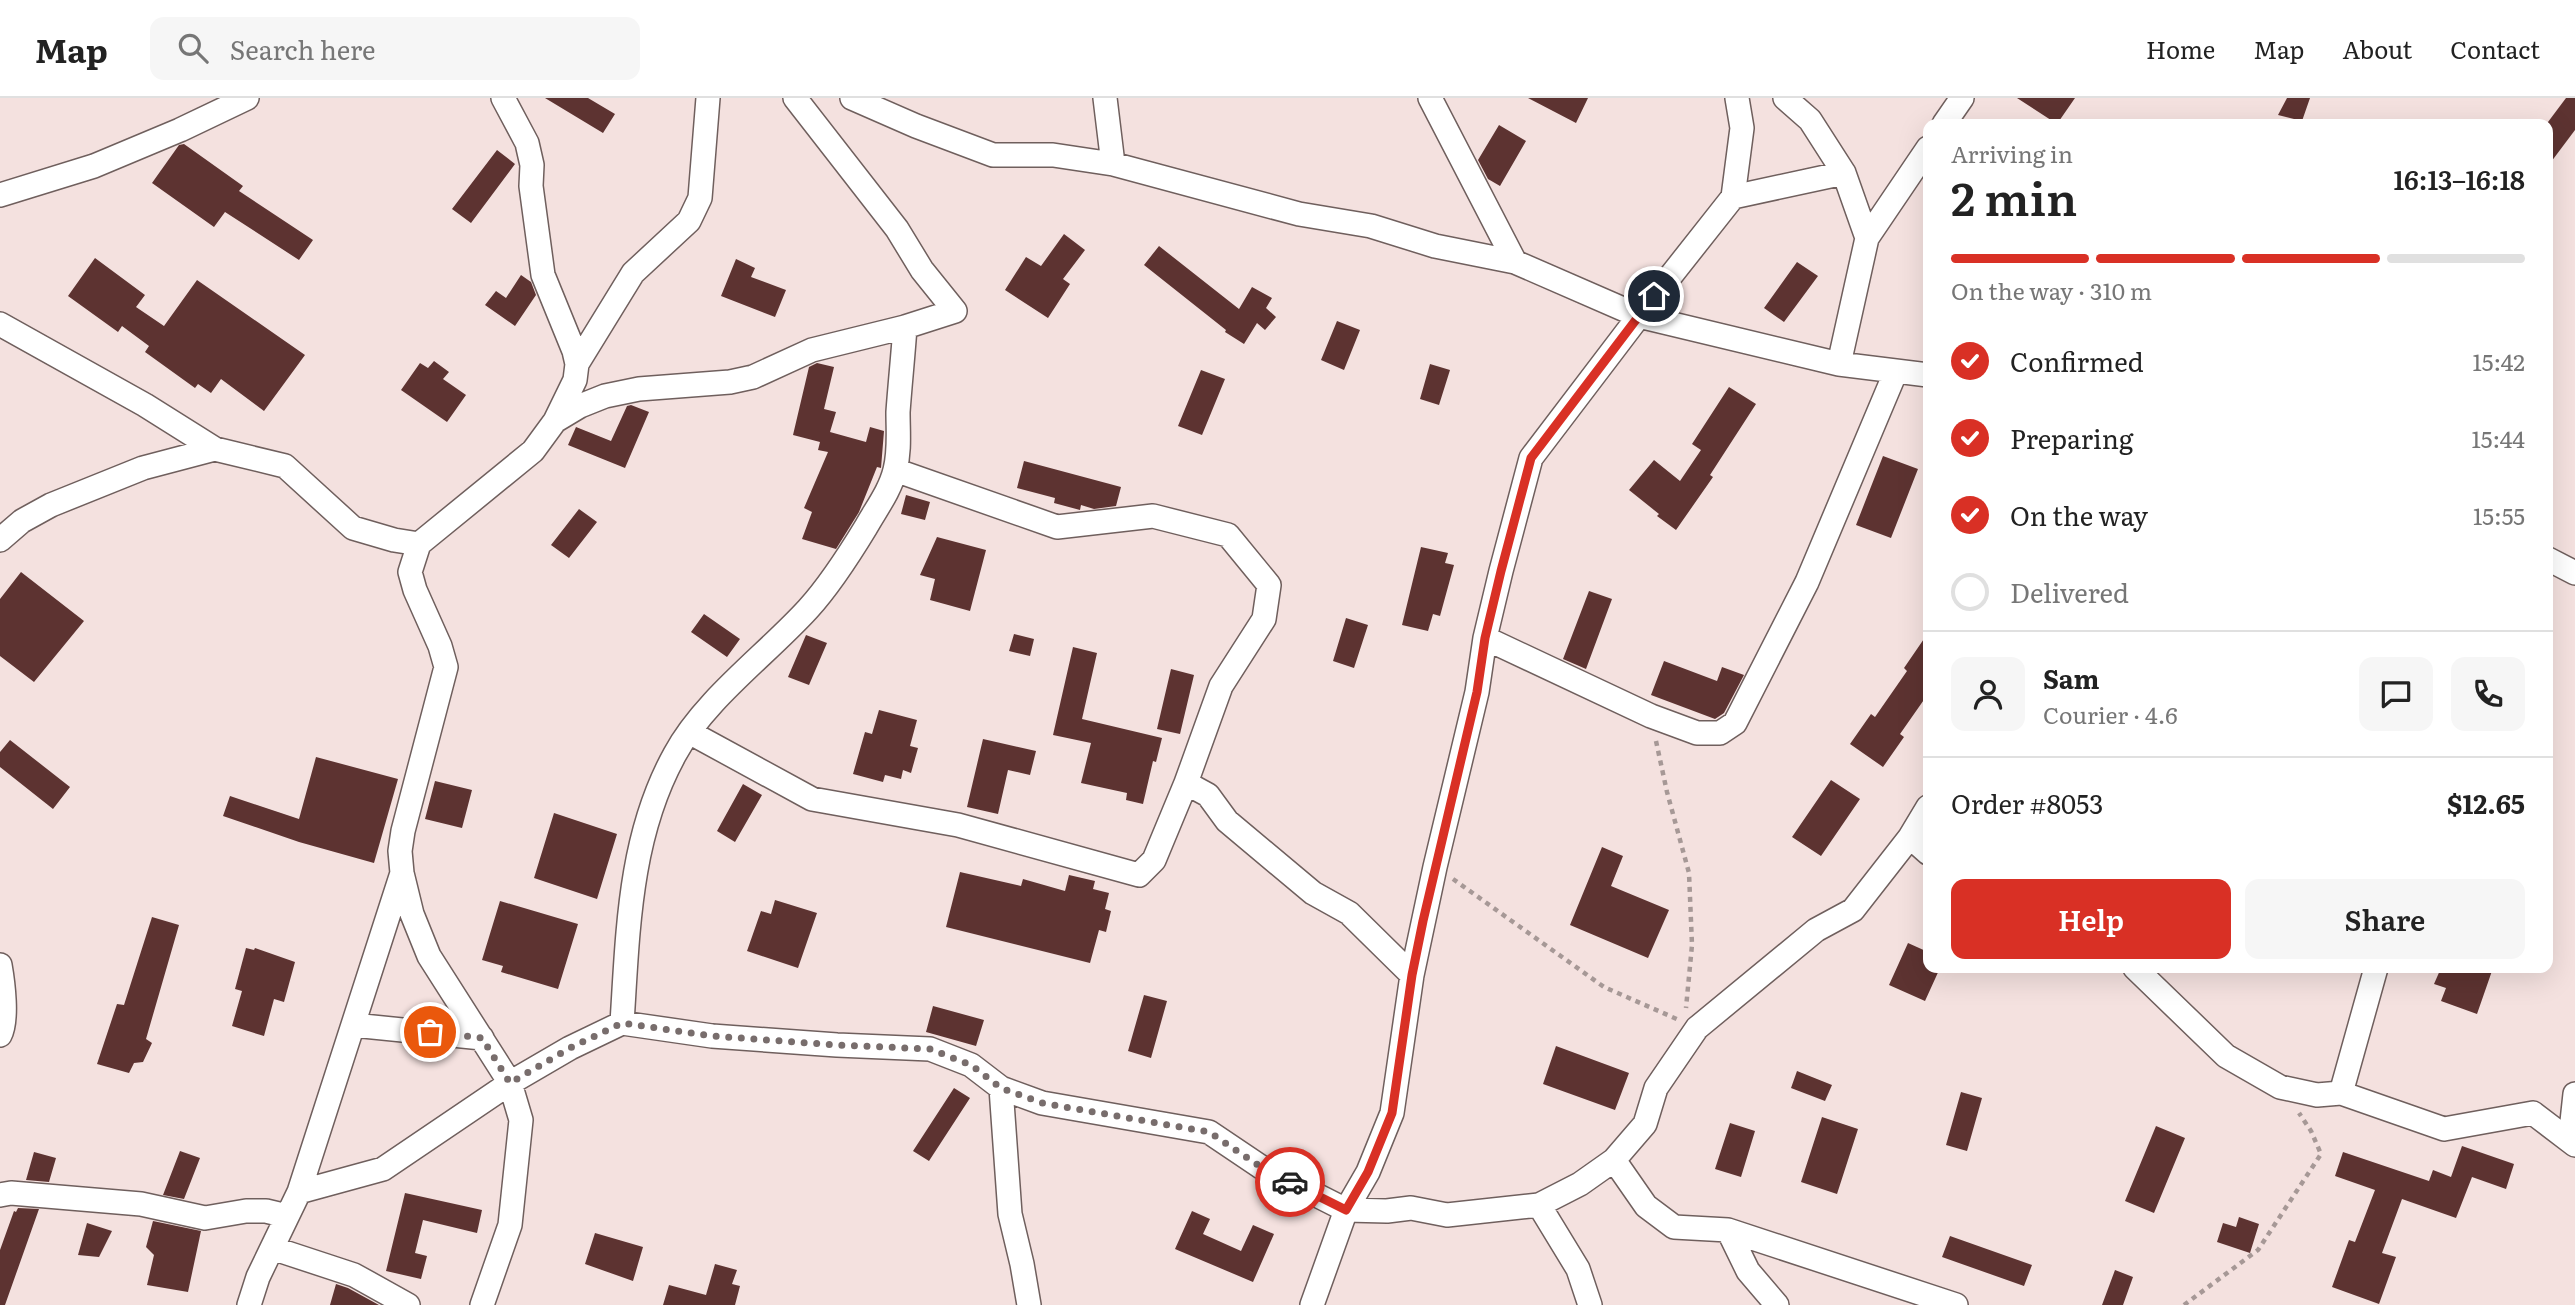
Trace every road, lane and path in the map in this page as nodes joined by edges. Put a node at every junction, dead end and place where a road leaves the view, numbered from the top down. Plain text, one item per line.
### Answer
1 (247, 98) edge
2 (503, 98) edge
3 (708, 98) edge
4 (795, 98) edge
5 (852, 98) edge
6 (1105, 98) edge
7 (1430, 98) edge
8 (1737, 98) edge
9 (1785, 98) edge
10 (1962, 98) edge
11 (1947, 119) edge
12 (1923, 155) edge
13 (1113, 163) junction
14 (1844, 173) junction
15 (0, 195) edge
16 (1733, 197) junction
17 (1867, 238) junction
18 (1515, 261) junction
19 (1639, 316) junction
20 (0, 324) edge
21 (905, 327) junction
22 (577, 364) junction
23 (1839, 364) junction
24 (1896, 371) junction
25 (1923, 374) edge
26 (555, 421) junction
27 (215, 449) junction
28 (895, 470) junction
29 (0, 540) edge
30 (419, 544) junction
31 (2553, 562) edge
32 (2575, 573) edge
33 (1485, 638) junction
34 (1651, 716) junction
35 (689, 732) junction
36 (1186, 783) junction
37 (1923, 816) edge
38 (1910, 838) junction
39 (1923, 849) edge
40 (1435, 867) junction
41 (402, 873) junction
42 (0, 965) edge
43 (2140, 973) edge
44 (2375, 973) edge
45 (1412, 975) junction
46 (622, 1023) junction
47 (354, 1025) junction
48 (1691, 1025) junction
49 (0, 1035) edge
50 (482, 1038) junction
51 (510, 1083) junction
52 (2280, 1087) junction
53 (1001, 1088) junction
54 (2341, 1093) junction
55 (2575, 1094) edge
56 (2573, 1143) edge
57 (1614, 1160) junction
58 (299, 1192) junction
59 (0, 1195) edge
60 (1538, 1205) junction
61 (1346, 1210) junction
62 (287, 1216) junction
63 (1728, 1230) junction
64 (272, 1248) junction
65 (249, 1305) edge
66 (408, 1305) edge
67 (482, 1305) edge
68 (1029, 1305) edge
69 (1312, 1305) edge
70 (1590, 1305) edge
71 (1777, 1305) edge
72 (1956, 1305) edge
73 (2185, 1305) edge

1 - 15 street
2 - 22 street
3 - 22 street
4 - 21 street
5 - 13 street
6 - 13 street
7 - 18 street
8 - 16 street
9 - 14 street
10 - 11 street
12 - 17 street
13 - 18 street
14 - 16 street
14 - 17 street
16 - 19 street
17 - 23 street
18 - 19 street
19 - 23 street
19 - 33 street
20 - 27 street
21 - 26 street
21 - 28 street
22 - 26 street
23 - 24 street
24 - 25 street
24 - 34 street
26 - 30 street
27 - 29 street
27 - 30 street
28 - 35 street
28 - 36 street
30 - 41 street
31 - 32 street
33 - 34 street
33 - 40 street
34 - 48 path
35 - 36 street
35 - 46 street
36 - 45 street
37 - 38 street
38 - 39 street
38 - 48 street
40 - 45 street
40 - 48 path
41 - 47 street
41 - 50 street
42 - 49 street
43 - 52 street
44 - 54 street
45 - 61 street
46 - 51 street
46 - 53 street
47 - 50 street
47 - 58 street
48 - 57 street
50 - 51 street
51 - 58 street
51 - 67 street
52 - 54 street
52 - 73 path
53 - 61 street
53 - 68 street
54 - 56 street
55 - 56 street
57 - 60 street
57 - 63 street
58 - 62 street
59 - 62 street
60 - 61 street
60 - 70 street
61 - 69 street
62 - 64 street
63 - 71 street
63 - 72 street
64 - 65 street
64 - 66 street

